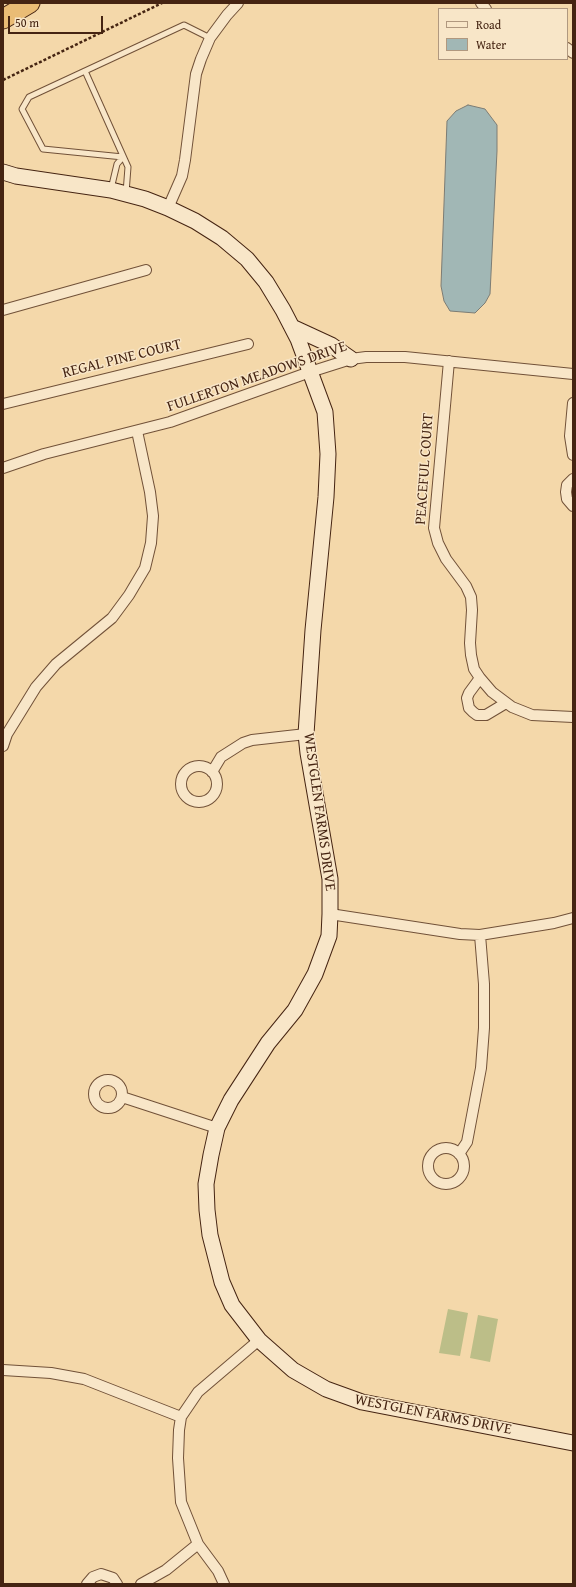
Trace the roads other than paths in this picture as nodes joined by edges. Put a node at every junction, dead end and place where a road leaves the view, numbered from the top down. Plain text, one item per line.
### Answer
1 (30, 3) edge
2 (238, 3) edge
3 (3, 19) edge
4 (210, 38) junction
5 (84, 71) junction
6 (123, 157) junction
7 (3, 172) edge
8 (111, 190) junction
9 (126, 194) junction
10 (168, 208) junction
11 (146, 270) dead end
12 (3, 310) edge
13 (292, 327) junction
14 (248, 344) dead end
15 (351, 359) junction
16 (449, 361) junction
17 (310, 372) junction
18 (573, 374) edge
19 (573, 403) edge
20 (3, 404) edge
21 (137, 431) junction
22 (573, 455) edge
23 (3, 468) edge
24 (573, 478) edge
25 (573, 506) edge
26 (480, 678) junction
27 (506, 703) junction
28 (573, 718) edge
29 (306, 734) junction
30 (3, 746) edge
31 (212, 772) dead end
32 (330, 914) junction
33 (573, 918) edge
34 (480, 935) junction
35 (122, 1098) dead end
36 (217, 1128) junction
37 (459, 1154) dead end
38 (259, 1340) junction
39 (3, 1370) edge
40 (181, 1417) junction
41 (573, 1443) edge
42 (198, 1544) junction
43 (87, 1584) edge
44 (117, 1584) edge
45 (141, 1584) edge
46 (224, 1584) edge

1 - 3 highway
2 - 4 street
4 - 5 lane
4 - 10 street
5 - 6 lane
5 - 6 lane
6 - 8 lane
6 - 9 lane
7 - 8 street, WESTGLEN FARMS DRIVE
8 - 9 street, WESTGLEN FARMS DRIVE
9 - 10 street, WESTGLEN FARMS DRIVE
10 - 13 street, WESTGLEN FARMS DRIVE
11 - 12 street
13 - 15 street
13 - 17 street, WESTGLEN FARMS DRIVE
14 - 20 street, REGAL PINE COURT
15 - 16 street, FULLERTON MEADOWS DRIVE
15 - 17 street, FULLERTON MEADOWS DRIVE
16 - 18 street, FULLERTON MEADOWS DRIVE
16 - 26 street, PEACEFUL COURT
17 - 21 street, FULLERTON MEADOWS DRIVE
17 - 29 street, WESTGLEN FARMS DRIVE
19 - 22 street
21 - 23 street, FULLERTON MEADOWS DRIVE
21 - 30 street
24 - 25 street
26 - 27 street, PEACEFUL COURT
26 - 27 street
27 - 28 street, PEACEFUL COURT
29 - 31 street
29 - 32 street, WESTGLEN FARMS DRIVE
32 - 34 street
32 - 36 street, WESTGLEN FARMS DRIVE
33 - 34 street
34 - 37 street
35 - 36 street
36 - 38 street, WESTGLEN FARMS DRIVE
38 - 40 street
38 - 41 street, WESTGLEN FARMS DRIVE
39 - 40 street
40 - 42 street
42 - 45 street
42 - 46 street
43 - 44 street

